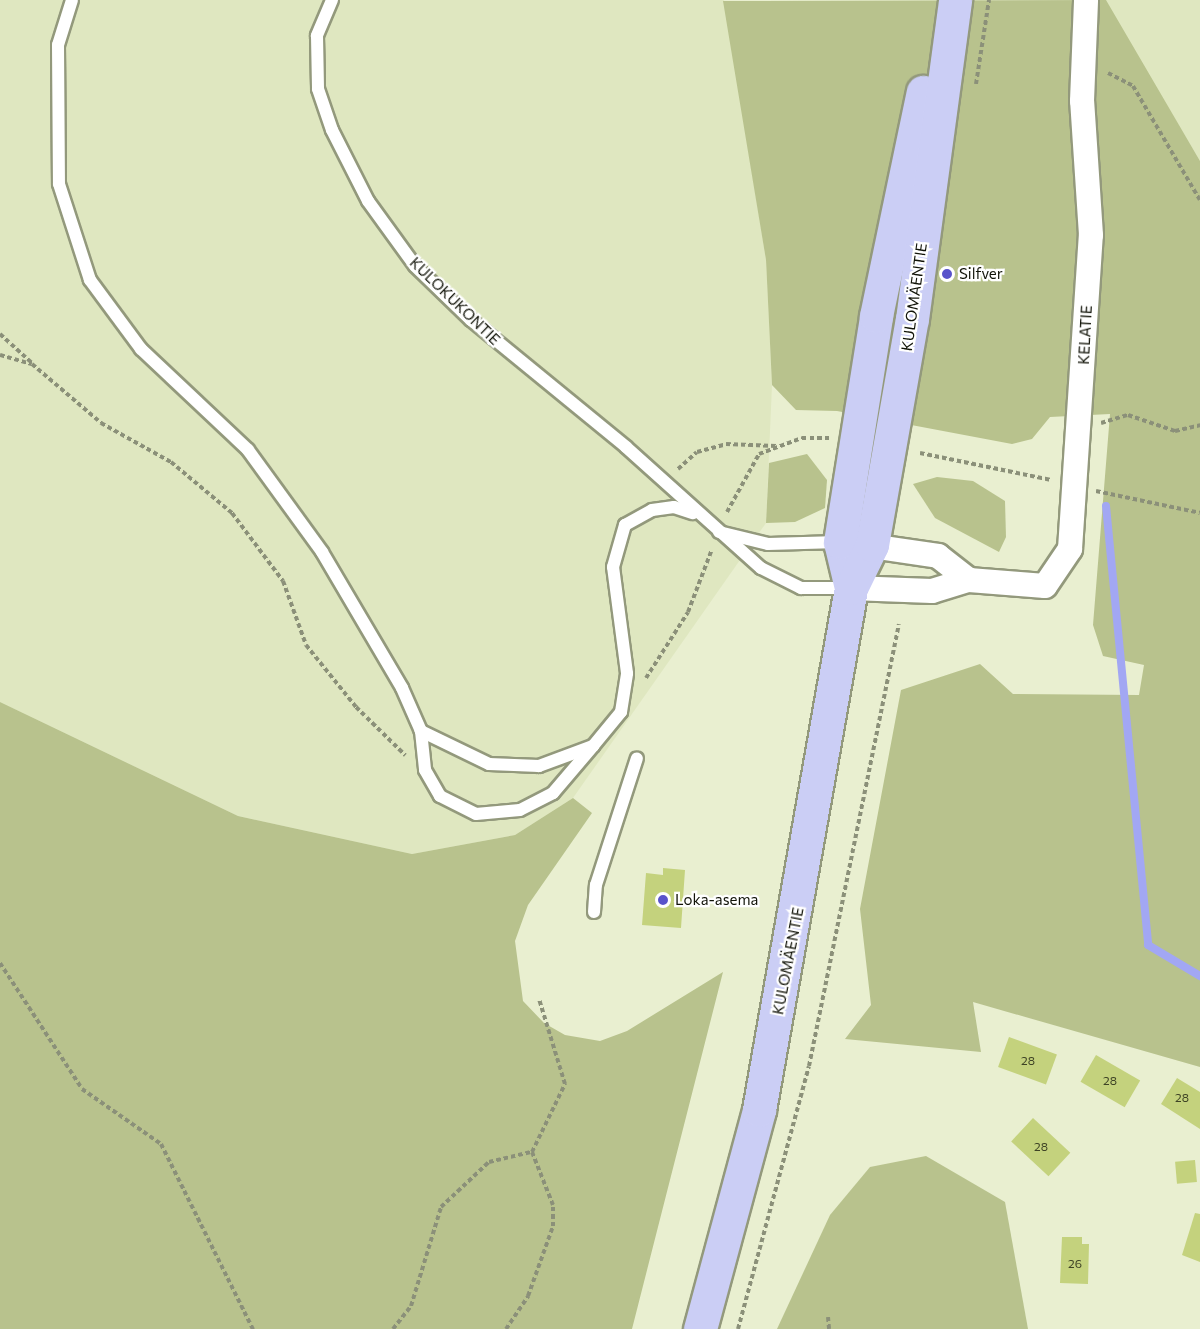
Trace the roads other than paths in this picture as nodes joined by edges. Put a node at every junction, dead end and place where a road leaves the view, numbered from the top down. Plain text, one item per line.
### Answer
1 (72, 0) edge
2 (332, 0) edge
3 (942, 0) edge
4 (955, 0) edge
5 (1086, 0) edge
6 (697, 514) junction
7 (716, 531) junction
8 (840, 542) junction
9 (872, 546) junction
10 (969, 580) junction
11 (851, 588) junction
12 (421, 731) junction
13 (593, 746) junction
14 (637, 758) dead end
15 (594, 912) dead end
16 (700, 1329) edge

1 - 12 lane
2 - 6 lane, KULOKUKONTIE
3 - 8 main road, KULOMÄENTIE
4 - 9 main road, KULOMÄENTIE
5 - 10 street, KELATIE
6 - 7 lane, KULOKUKONTIE
6 - 13 lane
7 - 8 lane, KULOKUKONTIE
7 - 11 lane, KULOKUKONTIE
8 - 9 street
8 - 11 main road, KULOMÄENTIE
9 - 10 street
9 - 11 main road, KULOMÄENTIE
10 - 11 street, KELATIE
11 - 16 main road, KULOMÄENTIE
12 - 13 lane
12 - 13 lane
14 - 15 lane

